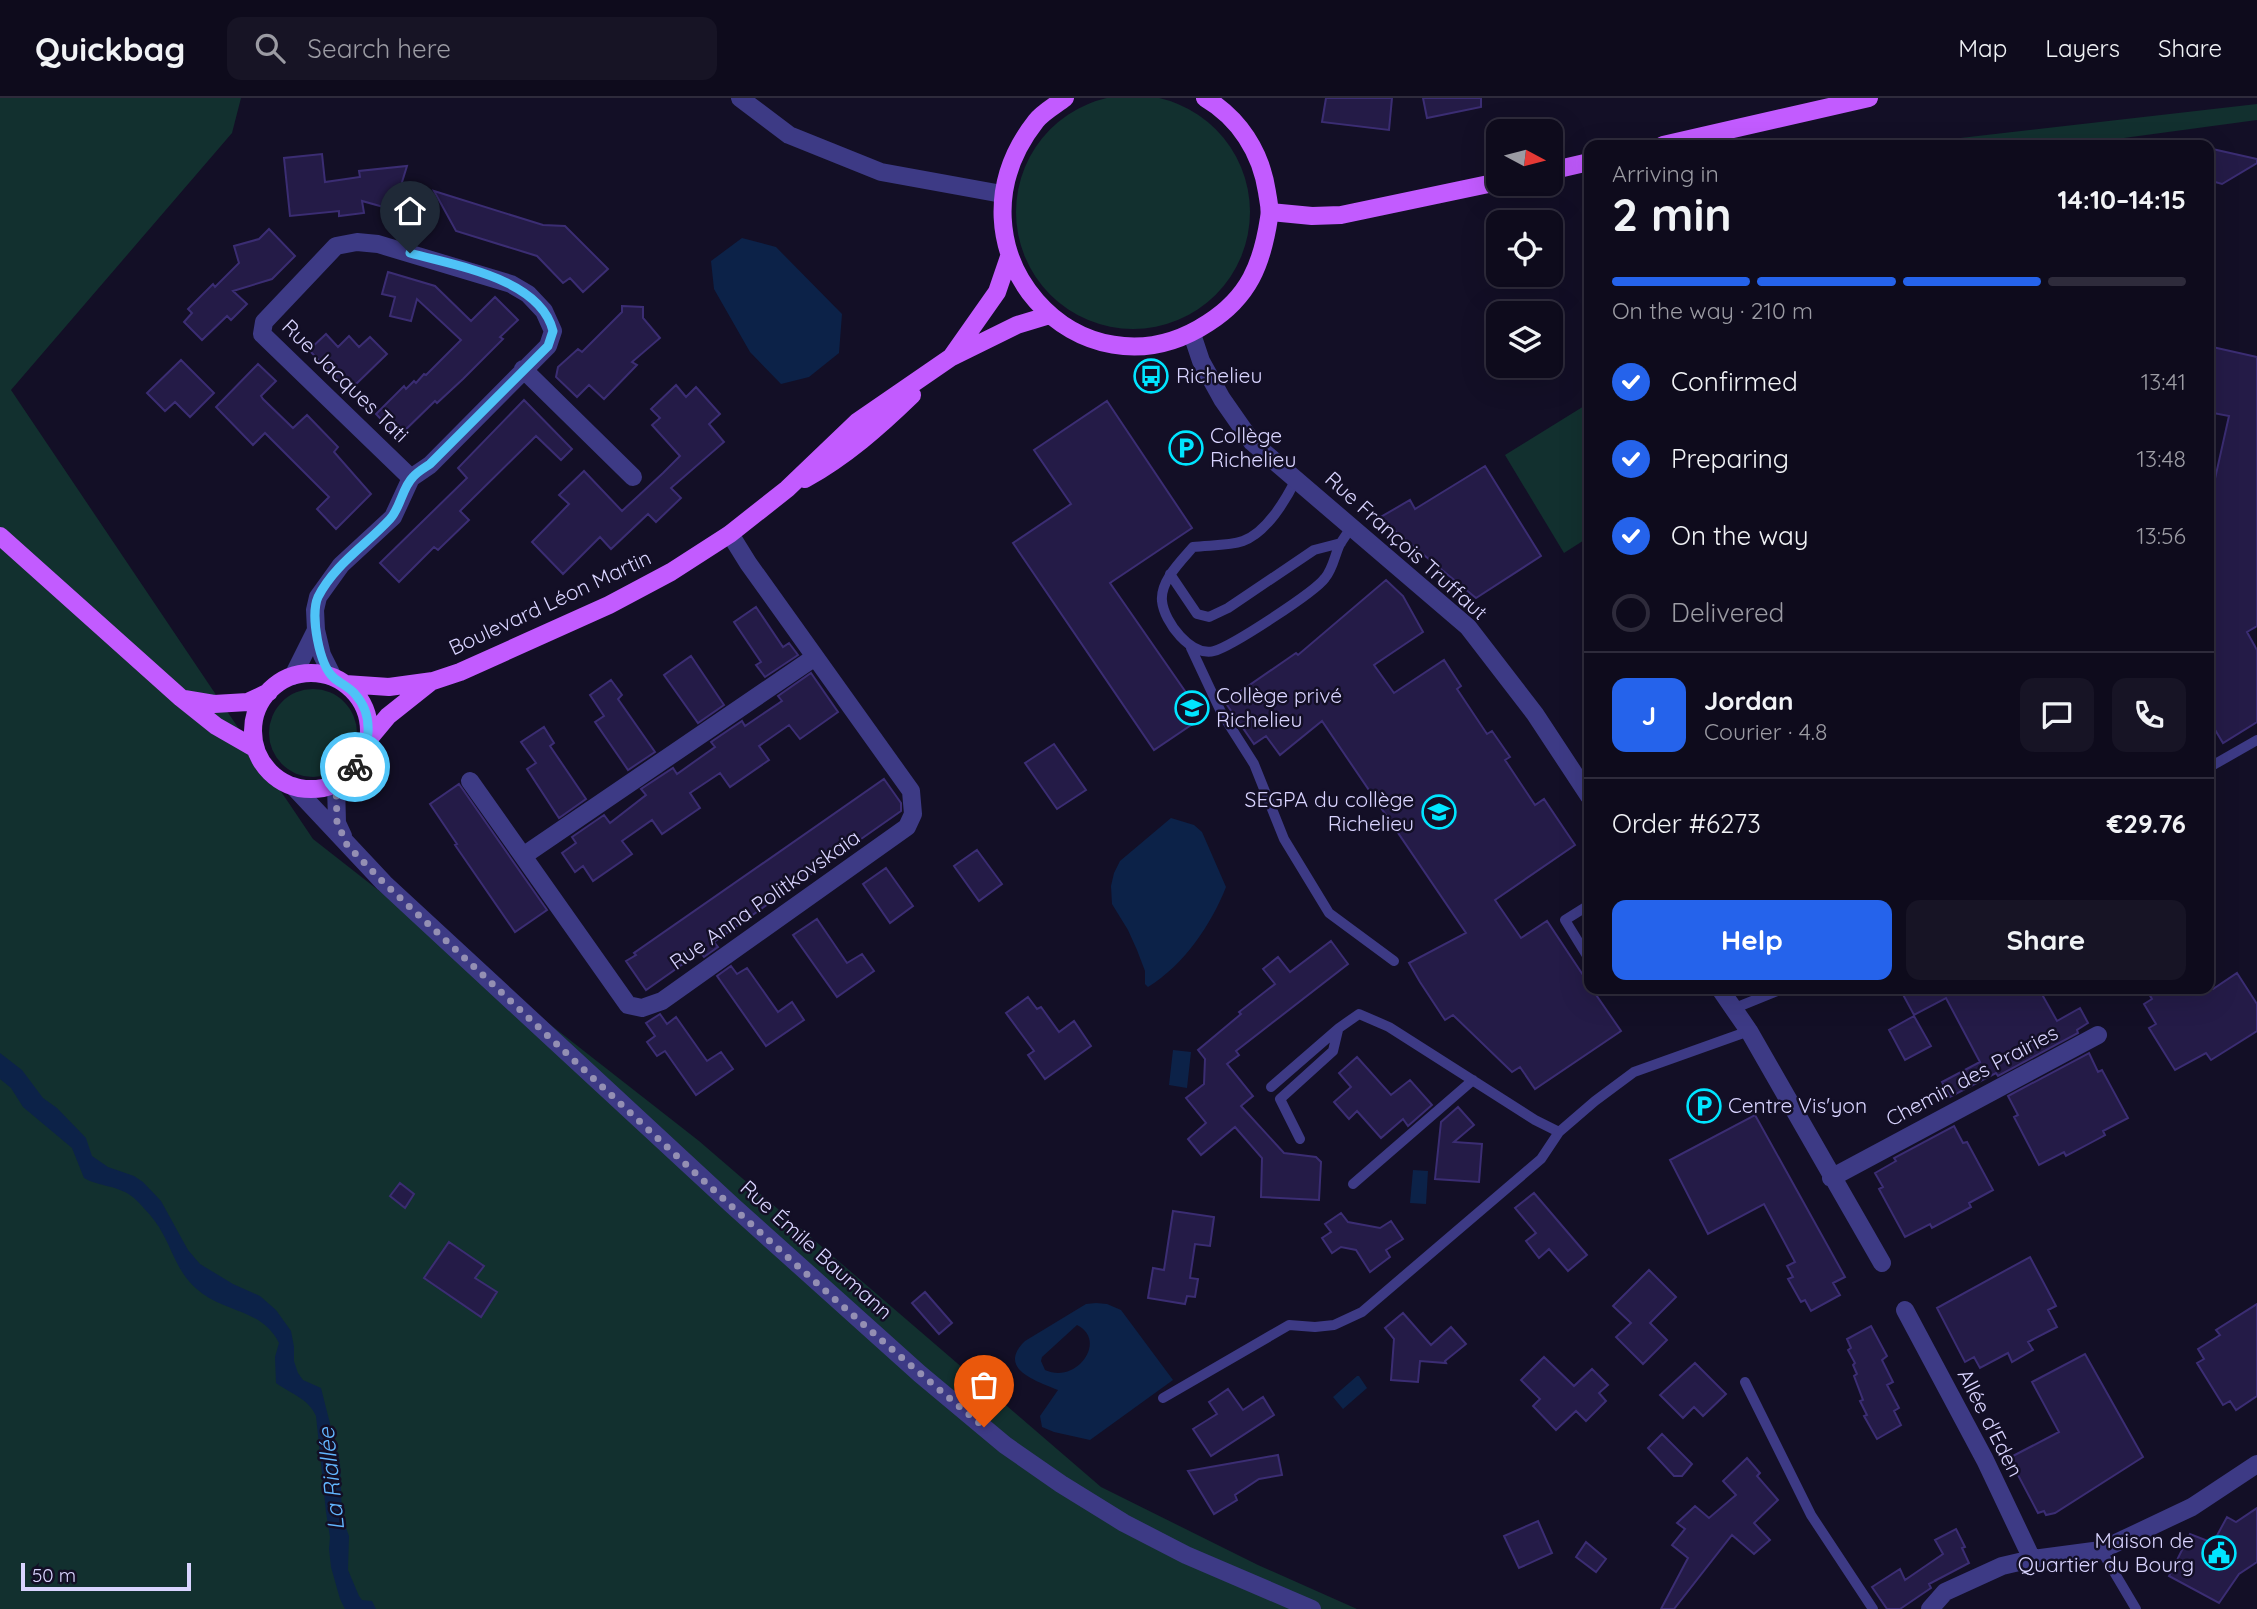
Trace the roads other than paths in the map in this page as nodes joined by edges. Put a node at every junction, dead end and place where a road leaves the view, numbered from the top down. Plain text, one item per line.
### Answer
1 (740, 98) edge
2 (1065, 98) edge
3 (1205, 98) edge
4 (1868, 98) edge
5 (1703, 140) edge
6 (1584, 163) edge
7 (1563, 168) edge
8 (1486, 185) edge
9 (1002, 194) junction
10 (1270, 212) junction
11 (1009, 257) junction
12 (1050, 315) junction
13 (1192, 334) junction
14 (950, 358) junction
15 (523, 369) junction
16 (633, 477) dead end
17 (411, 478) junction
18 (1296, 479) junction
19 (1352, 526) junction
20 (730, 534) junction
21 (0, 536) edge
22 (1341, 543) junction
23 (1170, 574) junction
24 (316, 630) junction
25 (1191, 648) junction
26 (815, 657) junction
27 (293, 676) junction
28 (339, 681) junction
29 (433, 681) junction
30 (269, 692) junction
31 (181, 698) junction
32 (368, 740) junction
33 (2257, 740) edge
34 (256, 749) junction
35 (2214, 765) edge
36 (470, 781) dead end
37 (336, 783) junction
38 (293, 786) junction
39 (1584, 788) edge
40 (347, 845) junction
41 (523, 856) junction
42 (1584, 908) edge
43 (1584, 951) edge
44 (1394, 961) dead end
45 (1724, 994) edge
46 (1770, 994) edge
47 (1735, 1008) junction
48 (1339, 1028) junction
49 (1749, 1031) junction
50 (2098, 1035) dead end
51 (1473, 1080) junction
52 (1270, 1087) dead end
53 (1559, 1132) junction
54 (1300, 1139) dead end
55 (1831, 1178) junction
56 (1353, 1184) dead end
57 (1882, 1263) dead end
58 (1905, 1310) dead end
59 (1745, 1382) dead end
60 (1163, 1398) dead end
61 (2257, 1464) edge
62 (2101, 1550) junction
63 (2032, 1559) junction
64 (1312, 1609) edge
65 (1873, 1609) edge
66 (1930, 1609) edge
67 (2137, 1609) edge

1 - 9 street
2 - 9 main road
3 - 10 main road
4 - 5 main road
6 - 7 main road
8 - 10 main road
9 - 11 main road
10 - 13 main road
11 - 12 main road
11 - 14 main road, Boulevard Léon Martin
12 - 13 main road
12 - 14 main road, Boulevard Léon Martin
13 - 18 street, Rue François Truffaut
14 - 20 main road, Boulevard Léon Martin
15 - 16 street
15 - 17 street, Rue Jacques Tati
15 - 17 street, Rue Jacques Tati
17 - 24 street, Rue Jacques Tati
18 - 19 street, Rue François Truffaut
18 - 23 lane
19 - 22 lane
19 - 39 street, Rue François Truffaut
20 - 26 street, Rue Anna Politkovskaia
20 - 29 main road, Boulevard Léon Martin
21 - 31 main road
22 - 23 lane
22 - 25 lane
23 - 25 lane
24 - 27 street
24 - 28 street
25 - 44 lane
26 - 41 street
26 - 41 street, Rue Anna Politkovskaia
27 - 28 main road
27 - 30 main road
28 - 29 main road, Boulevard Léon Martin
28 - 32 main road
29 - 32 main road, Boulevard Léon Martin
30 - 31 main road
30 - 34 main road
31 - 34 main road
32 - 37 main road
33 - 35 lane
34 - 38 main road
36 - 41 street, Rue Anna Politkovskaia
37 - 38 main road
37 - 40 street, Rue Émile Baumann
38 - 40 street, Rue Émile Baumann
40 - 64 street, Rue Émile Baumann
42 - 43 lane
45 - 47 street
46 - 47 lane
47 - 49 street
48 - 51 lane
48 - 52 lane
48 - 54 lane
49 - 53 lane
49 - 55 street
50 - 55 street, Chemin des Prairies
51 - 53 lane
51 - 56 lane
53 - 60 lane
55 - 57 street
58 - 63 street, Allée d'Eden
59 - 65 lane
61 - 62 street
62 - 63 street
62 - 67 lane
63 - 66 street

